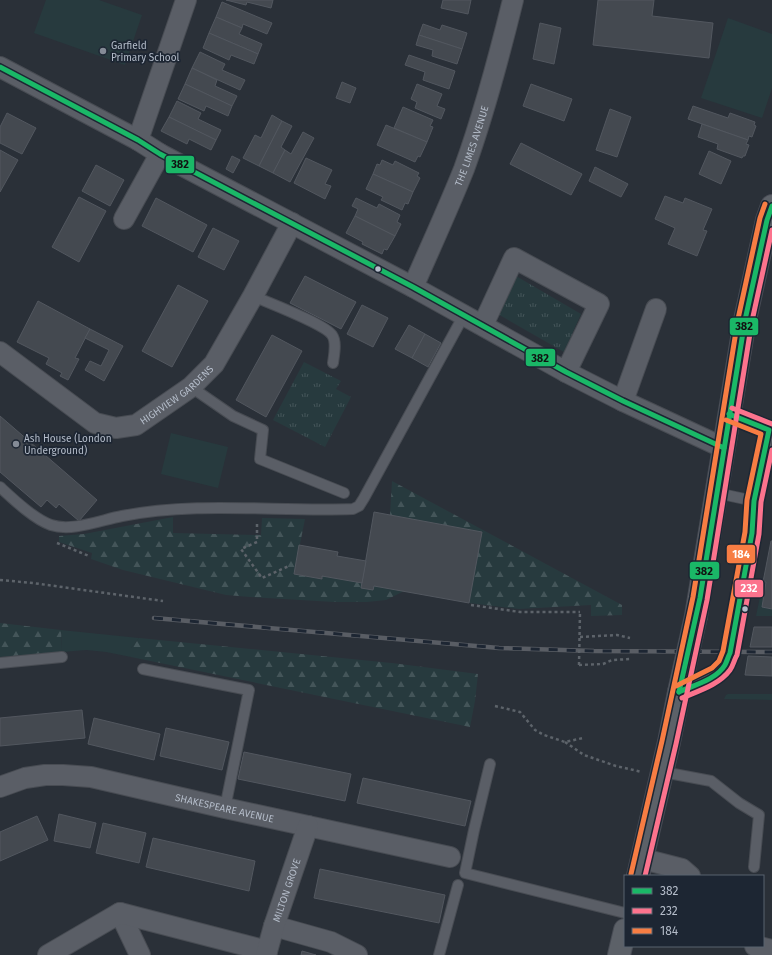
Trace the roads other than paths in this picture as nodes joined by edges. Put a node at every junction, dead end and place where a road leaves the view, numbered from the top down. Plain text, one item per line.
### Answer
1 (186, 0) edge
2 (513, 0) edge
3 (0, 67) edge
4 (138, 140) junction
5 (160, 154) junction
6 (772, 206) edge
7 (124, 219) dead end
8 (292, 223) junction
9 (766, 253) edge
10 (413, 286) junction
11 (254, 296) junction
12 (656, 309) dead end
13 (464, 314) junction
14 (483, 325) junction
15 (0, 352) edge
16 (333, 363) dead end
17 (566, 372) junction
18 (191, 387) junction
19 (623, 401) junction
20 (729, 414) junction
21 (724, 448) junction
22 (0, 487) edge
23 (344, 493) dead end
24 (717, 493) junction
25 (754, 501) junction
26 (62, 656) dead end
27 (0, 663) edge
28 (143, 669) dead end
29 (679, 692) junction
30 (490, 764) dead end
31 (652, 772) junction
32 (0, 787) edge
33 (225, 808) junction
34 (308, 826) junction
35 (450, 857) dead end
36 (754, 867) dead end
37 (640, 868) edge
38 (689, 875) edge
39 (458, 885) dead end
40 (624, 913) edge
41 (120, 914) junction
42 (274, 926) junction
43 (624, 934) edge
44 (759, 947) edge
45 (772, 950) edge
46 (267, 953) edge
47 (48, 955) edge
48 (140, 955) edge
49 (357, 955) edge
50 (439, 955) edge
51 (619, 955) edge

1 - 4 street
2 - 10 street, THE LIMES AVENUE
3 - 4 street
4 - 5 street
5 - 7 street
5 - 8 street
6 - 9 main road
8 - 10 street
8 - 11 street, HIGHVIEW GARDENS
9 - 20 main road
10 - 13 street
11 - 16 lane
11 - 18 street, HIGHVIEW GARDENS
12 - 19 street
13 - 14 street
13 - 22 lane
14 - 17 street
14 - 17 street
15 - 18 street, HIGHVIEW GARDENS
17 - 19 street
18 - 23 lane
19 - 21 street
20 - 21 main road
20 - 25 lane
21 - 24 main road
24 - 25 lane
24 - 29 main road, bridge
25 - 29 lane, bridge
26 - 27 lane
28 - 33 lane
29 - 31 main road
30 - 40 lane
31 - 36 lane
31 - 37 main road
32 - 33 street, SHAKESPEARE AVENUE
33 - 34 street, SHAKESPEARE AVENUE
34 - 35 street, SHAKESPEARE AVENUE
34 - 42 street, MILTON GROVE
37 - 38 street
39 - 50 lane
41 - 46 street
41 - 47 street
41 - 48 street
42 - 46 street, MILTON GROVE
42 - 49 street
43 - 51 main road
44 - 45 street

